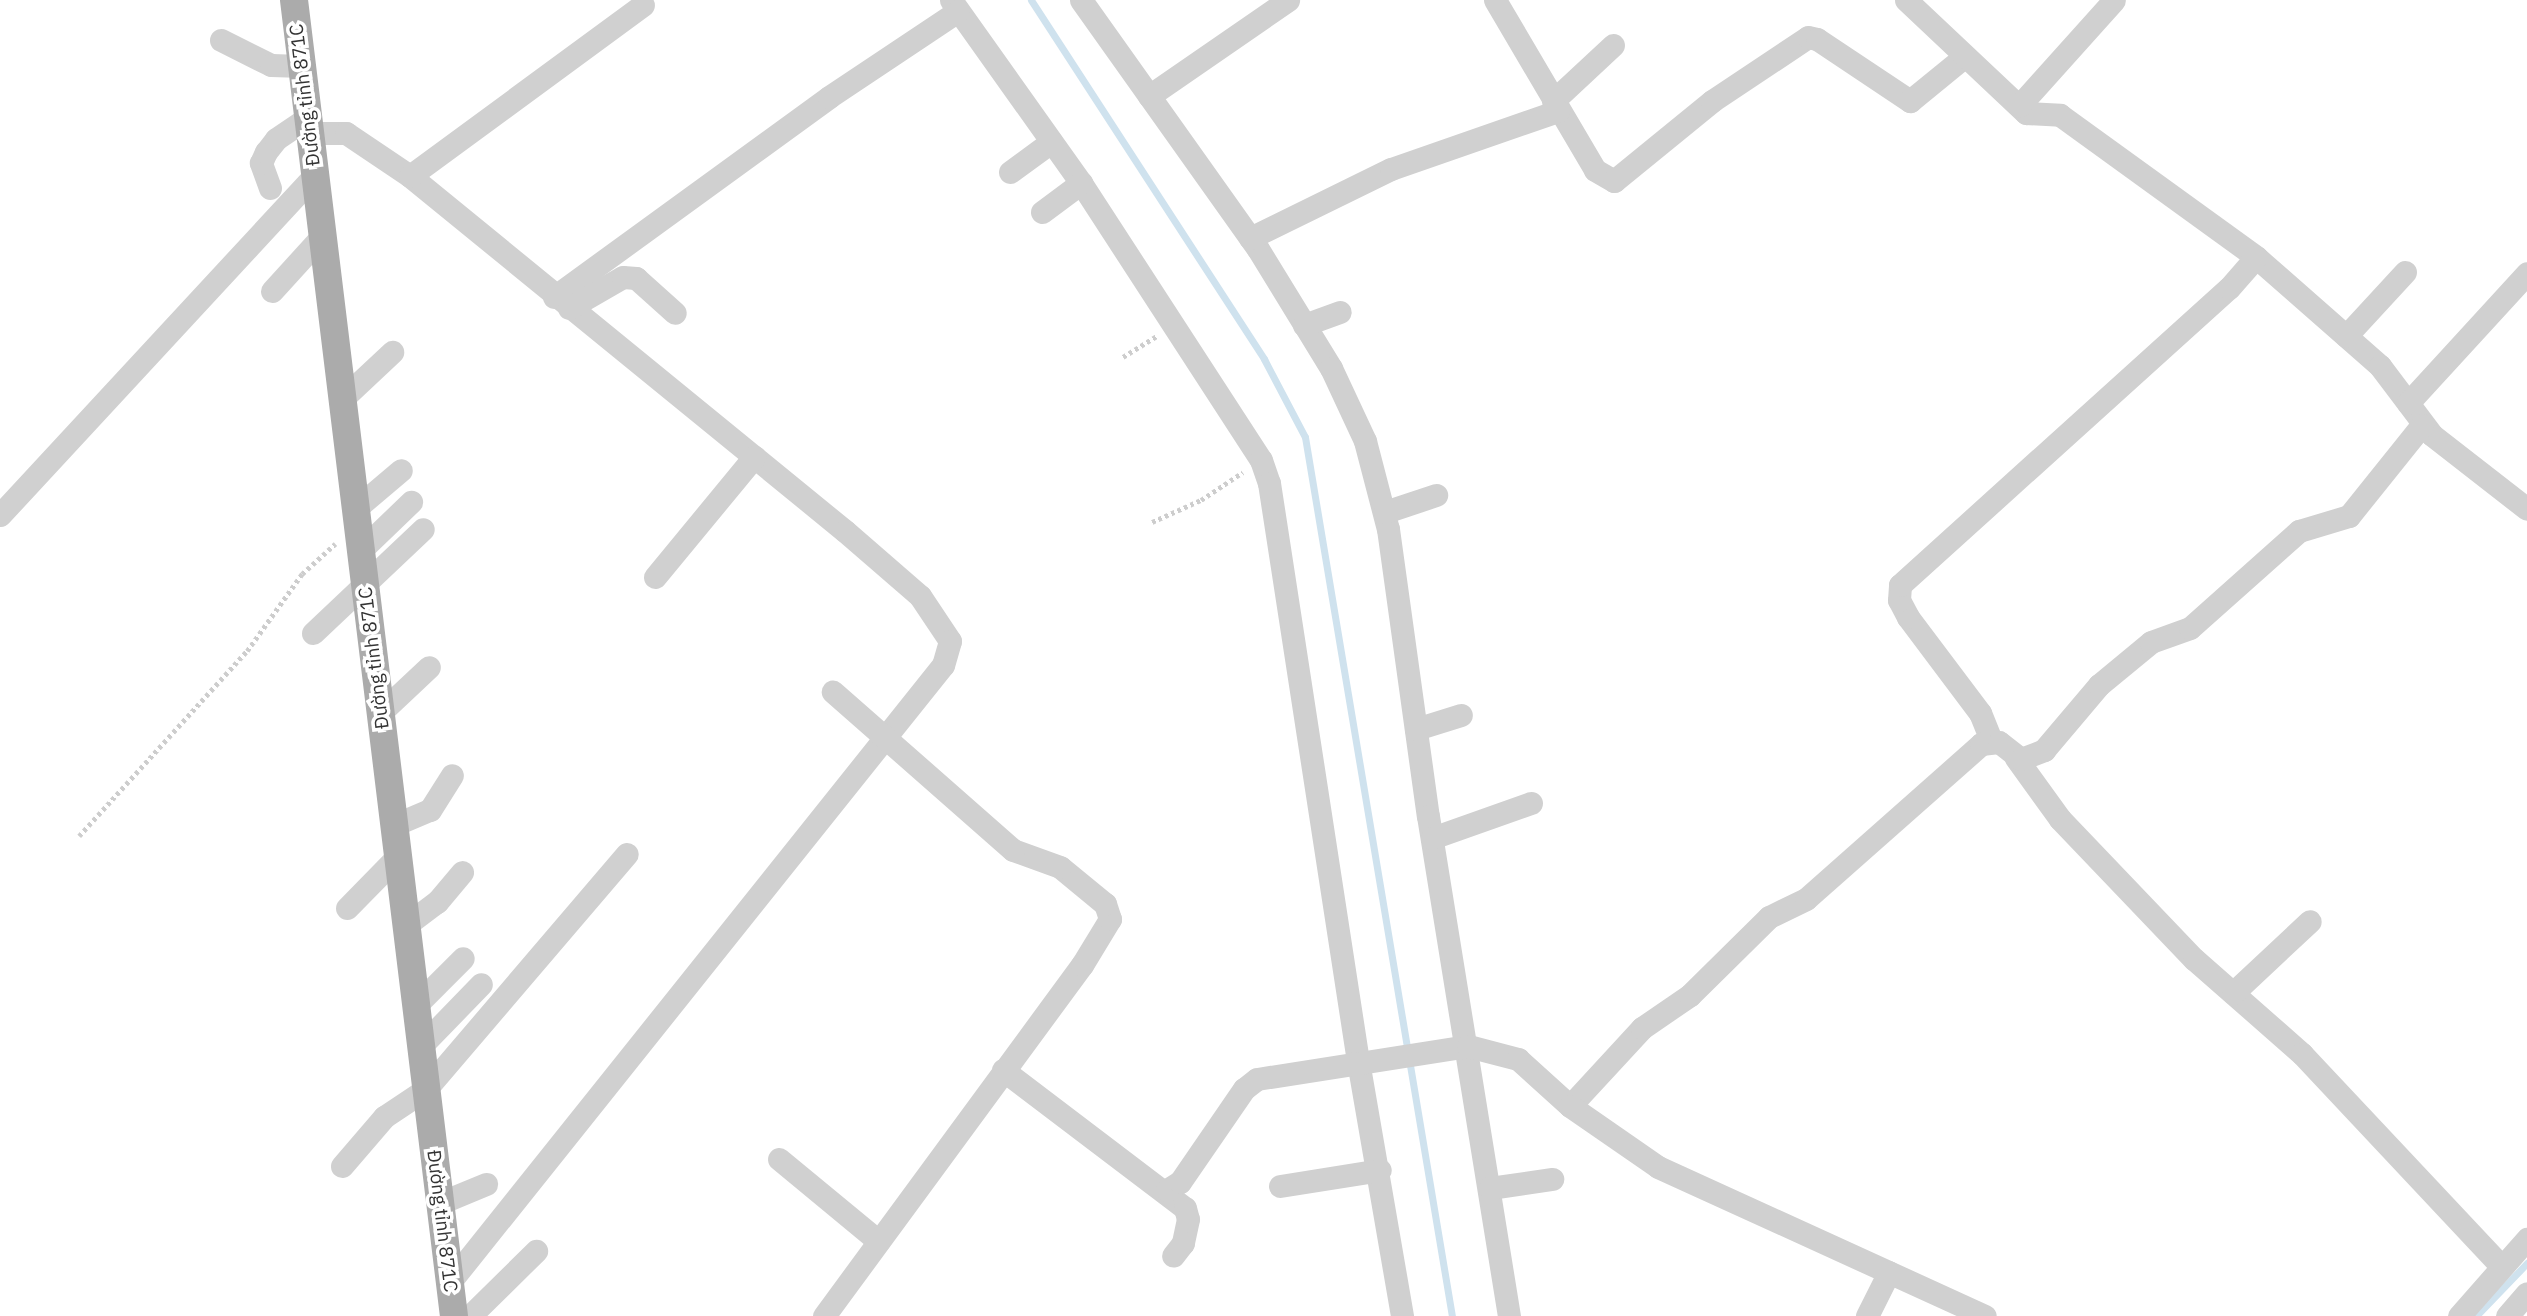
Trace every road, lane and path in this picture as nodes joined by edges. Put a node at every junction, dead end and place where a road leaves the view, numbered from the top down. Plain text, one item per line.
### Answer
1 (294, 0) edge
2 (1081, 0) edge
3 (1288, 0) edge
4 (1495, 0) edge
5 (1906, 0) edge
6 (2114, 0) edge
7 (643, 5) dead end
8 (954, 6) edge
9 (221, 40) dead end
10 (1613, 45) dead end
11 (1965, 56) junction
12 (302, 66) junction
13 (1149, 96) junction
14 (1555, 106) junction
15 (2019, 106) junction
16 (308, 125) junction
17 (1051, 142) junction
18 (1010, 172) dead end
19 (314, 176) junction
20 (410, 176) junction
21 (1081, 183) junction
22 (270, 188) dead end
23 (1042, 212) dead end
24 (322, 236) junction
25 (1250, 238) junction
26 (2256, 257) junction
27 (2405, 272) dead end
28 (2520, 282) edge
29 (272, 290) dead end
30 (561, 302) junction
31 (1340, 312) dead end
32 (675, 313) dead end
33 (1174, 324) junction
34 (1304, 325) junction
35 (2346, 336) junction
36 (392, 352) dead end
37 (1123, 357) dead end
38 (342, 399) junction
39 (2408, 403) junction
40 (2423, 425) junction
41 (754, 457) junction
42 (1261, 460) junction
43 (401, 470) dead end
44 (1436, 495) dead end
45 (411, 502) dead end
46 (2527, 509) edge
47 (1385, 512) junction
48 (0, 514) edge
49 (1152, 522) dead end
50 (358, 528) junction
51 (423, 529) dead end
52 (655, 577) dead end
53 (365, 587) junction
54 (313, 633) dead end
55 (429, 667) dead end
56 (833, 692) dead end
57 (380, 713) junction
58 (1461, 715) dead end
59 (1416, 729) junction
60 (887, 737) junction
61 (1991, 740) junction
62 (2016, 758) junction
63 (452, 775) dead end
64 (1531, 803) dead end
65 (394, 824) junction
66 (79, 836) dead end
67 (1432, 838) junction
68 (627, 854) dead end
69 (398, 856) junction
70 (462, 872) dead end
71 (347, 908) dead end
72 (2310, 921) dead end
73 (406, 925) junction
74 (463, 958) dead end
75 (481, 984) dead end
76 (2233, 993) junction
77 (416, 1005) junction
78 (421, 1045) junction
79 (1462, 1047) junction
80 (1364, 1060) junction
81 (1003, 1070) junction
82 (426, 1089) junction
83 (1570, 1106) junction
84 (779, 1159) dead end
85 (341, 1166) dead end
86 (1380, 1170) junction
87 (1552, 1179) dead end
88 (485, 1184) dead end
89 (1280, 1186) dead end
90 (1490, 1188) junction
91 (1167, 1190) junction
92 (440, 1203) junction
93 (2527, 1239) edge
94 (878, 1241) junction
95 (536, 1251) dead end
96 (1173, 1256) dead end
97 (2501, 1266) junction
98 (1889, 1272) junction
99 (450, 1282) junction
100 (2527, 1293) edge
101 (454, 1316) edge
102 (470, 1316) edge
103 (824, 1316) edge
104 (1402, 1316) edge
105 (1509, 1316) edge
106 (1867, 1316) edge
107 (1985, 1316) edge
108 (2459, 1316) edge
109 (2507, 1316) edge

1 - 12 main road, Đường tỉnh 871C
2 - 13 street
3 - 13 street
4 - 14 street
5 - 11 street
6 - 15 street
7 - 20 street
8 - 17 street
8 - 30 street
9 - 12 street
10 - 14 street
11 - 14 street
11 - 15 street
12 - 16 main road, Đường tỉnh 871C
13 - 25 street
14 - 25 street
15 - 26 street
16 - 19 main road, Đường tỉnh 871C
16 - 20 street
16 - 22 street
17 - 18 street
17 - 21 street
19 - 24 main road, Đường tỉnh 871C
19 - 48 street
20 - 30 street
21 - 23 street
21 - 33 street
24 - 29 street
24 - 38 main road, Đường tỉnh 871C
25 - 34 street
26 - 35 street
26 - 61 street
27 - 35 street
28 - 39 street
30 - 32 street
30 - 41 street
31 - 34 street
33 - 37 path
33 - 42 street
34 - 47 street
35 - 39 street
36 - 38 street
38 - 50 main road, Đường tỉnh 871C
39 - 40 street
40 - 46 street
40 - 62 street
41 - 52 street
41 - 60 street
42 - 49 path
42 - 80 street
43 - 50 street
44 - 47 street
45 - 50 street
47 - 59 street
50 - 53 main road, Đường tỉnh 871C
50 - 66 path
51 - 53 street
53 - 54 street
53 - 57 main road, Đường tỉnh 871C
55 - 57 street
56 - 60 street
57 - 65 main road, Đường tỉnh 871C
58 - 59 street
59 - 67 street
60 - 81 street
60 - 99 street
61 - 62 street
61 - 83 street
62 - 76 street
63 - 65 street
64 - 67 street
65 - 69 main road, Đường tỉnh 871C
67 - 79 street
68 - 82 street
69 - 71 street
69 - 73 main road, Đường tỉnh 871C
70 - 73 street
72 - 76 street
73 - 77 main road, Đường tỉnh 871C
74 - 77 street
75 - 78 street
76 - 97 street
77 - 78 main road, Đường tỉnh 871C
78 - 82 main road, Đường tỉnh 871C
79 - 80 street
79 - 83 street
79 - 90 street
80 - 86 street
80 - 91 street
81 - 91 street
81 - 94 street
82 - 85 street
82 - 92 main road, Đường tỉnh 871C
83 - 98 street
84 - 94 street
86 - 89 street
86 - 104 street
87 - 90 street
88 - 92 street
90 - 105 street
91 - 96 street
92 - 99 main road, Đường tỉnh 871C
93 - 97 street
94 - 103 street
95 - 102 street
97 - 108 street
98 - 106 street
98 - 107 street
99 - 101 main road, Đường tỉnh 871C
100 - 109 street

